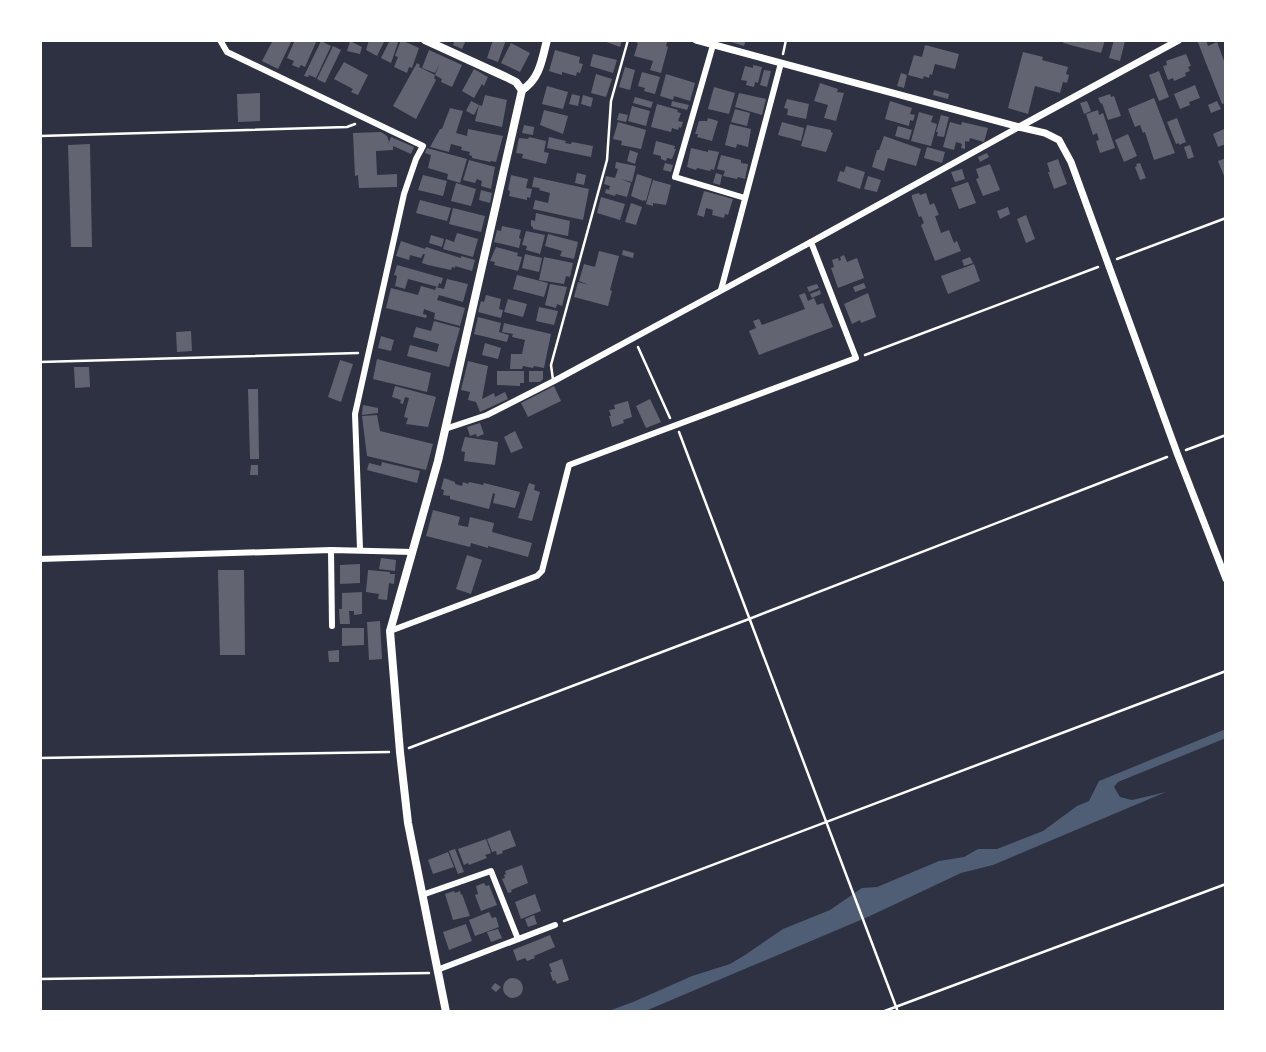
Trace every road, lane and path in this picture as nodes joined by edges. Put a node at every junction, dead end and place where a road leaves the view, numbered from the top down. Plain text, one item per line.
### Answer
1 (220, 40) edge
2 (425, 40) edge
3 (547, 40) edge
4 (628, 40) edge
5 (696, 40) edge
6 (786, 40) edge
7 (1180, 40) edge
8 (713, 45) junction
9 (782, 61) junction
10 (522, 90) junction
11 (367, 119) junction
12 (1019, 127) junction
13 (40, 136) edge
14 (746, 198) junction
15 (1226, 218) edge
16 (811, 242) junction
17 (1108, 263) junction
18 (721, 290) junction
19 (633, 338) junction
20 (368, 353) junction
21 (856, 358) junction
22 (40, 362) edge
23 (554, 381) junction
24 (675, 427) junction
25 (445, 429) junction
26 (1226, 435) edge
27 (1177, 453) junction
28 (360, 549) junction
29 (331, 550) junction
30 (413, 552) junction
31 (40, 559) edge
32 (1226, 579) edge
33 (749, 619) junction
34 (332, 626) dead end
35 (390, 631) junction
36 (1226, 671) edge
37 (400, 752) junction
38 (40, 758) edge
39 (828, 822) junction
40 (1226, 884) edge
41 (422, 895) junction
42 (555, 925) joint
43 (518, 939) junction
44 (437, 970) junction
45 (40, 979) edge
46 (896, 1006) junction
47 (446, 1012) edge
48 (882, 1012) edge
49 (898, 1012) edge

1 - 11 street
2 - 10 main road
3 - 10 main road
4 - 23 lane
5 - 8 street
6 - 9 path
7 - 12 street
8 - 9 street
8 - 14 street
9 - 12 street
9 - 14 street
10 - 25 main road
11 - 13 path
11 - 20 street
12 - 16 street
12 - 17 street
14 - 18 street
15 - 17 path
16 - 18 street
16 - 21 street
17 - 21 path
17 - 27 street
18 - 19 street
19 - 23 street
19 - 24 path
20 - 22 path
20 - 28 street
21 - 24 street
23 - 25 street
24 - 33 path
24 - 35 street
25 - 30 main road
26 - 27 path
27 - 32 street
27 - 33 path
28 - 29 street
28 - 30 street
29 - 31 street
29 - 34 street
30 - 35 main road
33 - 37 path
33 - 39 path
35 - 37 main road
36 - 39 path
37 - 38 path
37 - 41 main road
39 - 42 path
39 - 46 path
40 - 46 path
41 - 43 street
41 - 44 main road
42 - 43 street
43 - 44 street
44 - 45 path
44 - 47 main road
46 - 48 path
46 - 49 path

